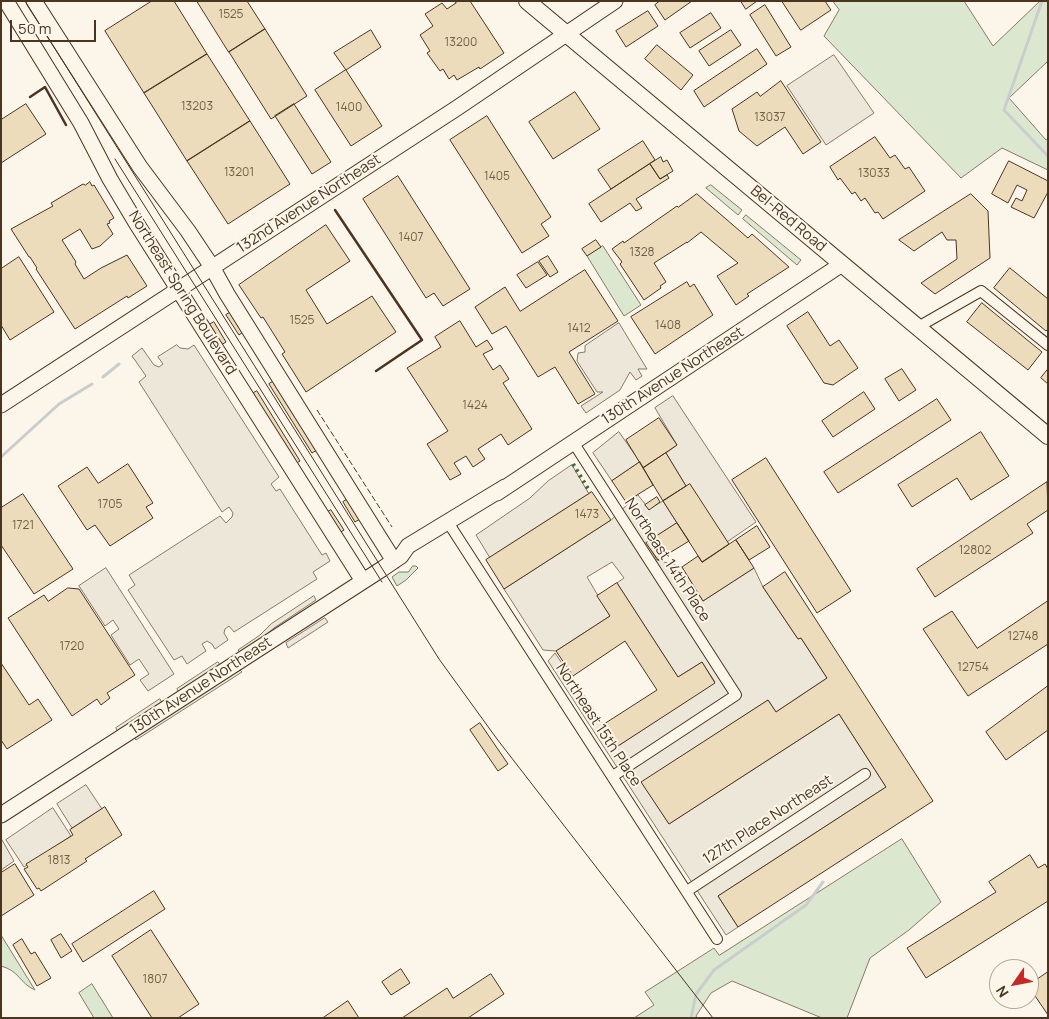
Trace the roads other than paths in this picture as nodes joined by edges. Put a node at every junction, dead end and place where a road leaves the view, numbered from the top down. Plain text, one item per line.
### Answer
1 (6, 1) edge
2 (34, 1) edge
3 (527, 1) edge
4 (615, 1) edge
5 (566, 33) junction
6 (842, 264) junction
7 (212, 267) junction
8 (178, 289) junction
9 (918, 327) junction
10 (1048, 345) edge
11 (1, 405) edge
12 (1048, 436) edge
13 (573, 442) junction
14 (505, 487) junction
15 (452, 527) junction
16 (398, 559) junction
17 (363, 581) junction
18 (865, 774) dead end
19 (612, 776) junction
20 (1, 815) edge
21 (687, 891) junction
22 (717, 939) dead end

1 - 8 street, Northeast Spring Boulevard
2 - 7 street
3 - 5 main road, Bel-Red Road
4 - 5 street, 132nd Avenue Northeast
5 - 6 main road, Bel-Red Road
5 - 7 street, 132nd Avenue Northeast
6 - 9 main road, Bel-Red Road
6 - 13 street, 130th Avenue Northeast
7 - 8 street, 132nd Avenue Northeast
7 - 16 street
8 - 11 street, 132nd Avenue Northeast
8 - 17 street, Northeast Spring Boulevard
9 - 10 street
9 - 12 main road, Bel-Red Road
13 - 14 street, 130th Avenue Northeast
13 - 19 street, Northeast 14th Place
14 - 15 street, 130th Avenue Northeast
14 - 16 street, 130th Avenue Northeast
15 - 16 street, 130th Avenue Northeast
15 - 19 street, Northeast 15th Place
16 - 17 street, 130th Avenue Northeast
17 - 20 street, 130th Avenue Northeast
18 - 21 street, 127th Place Northeast
19 - 21 street, Northeast 15th Place
21 - 22 street, Northeast 15th Place

